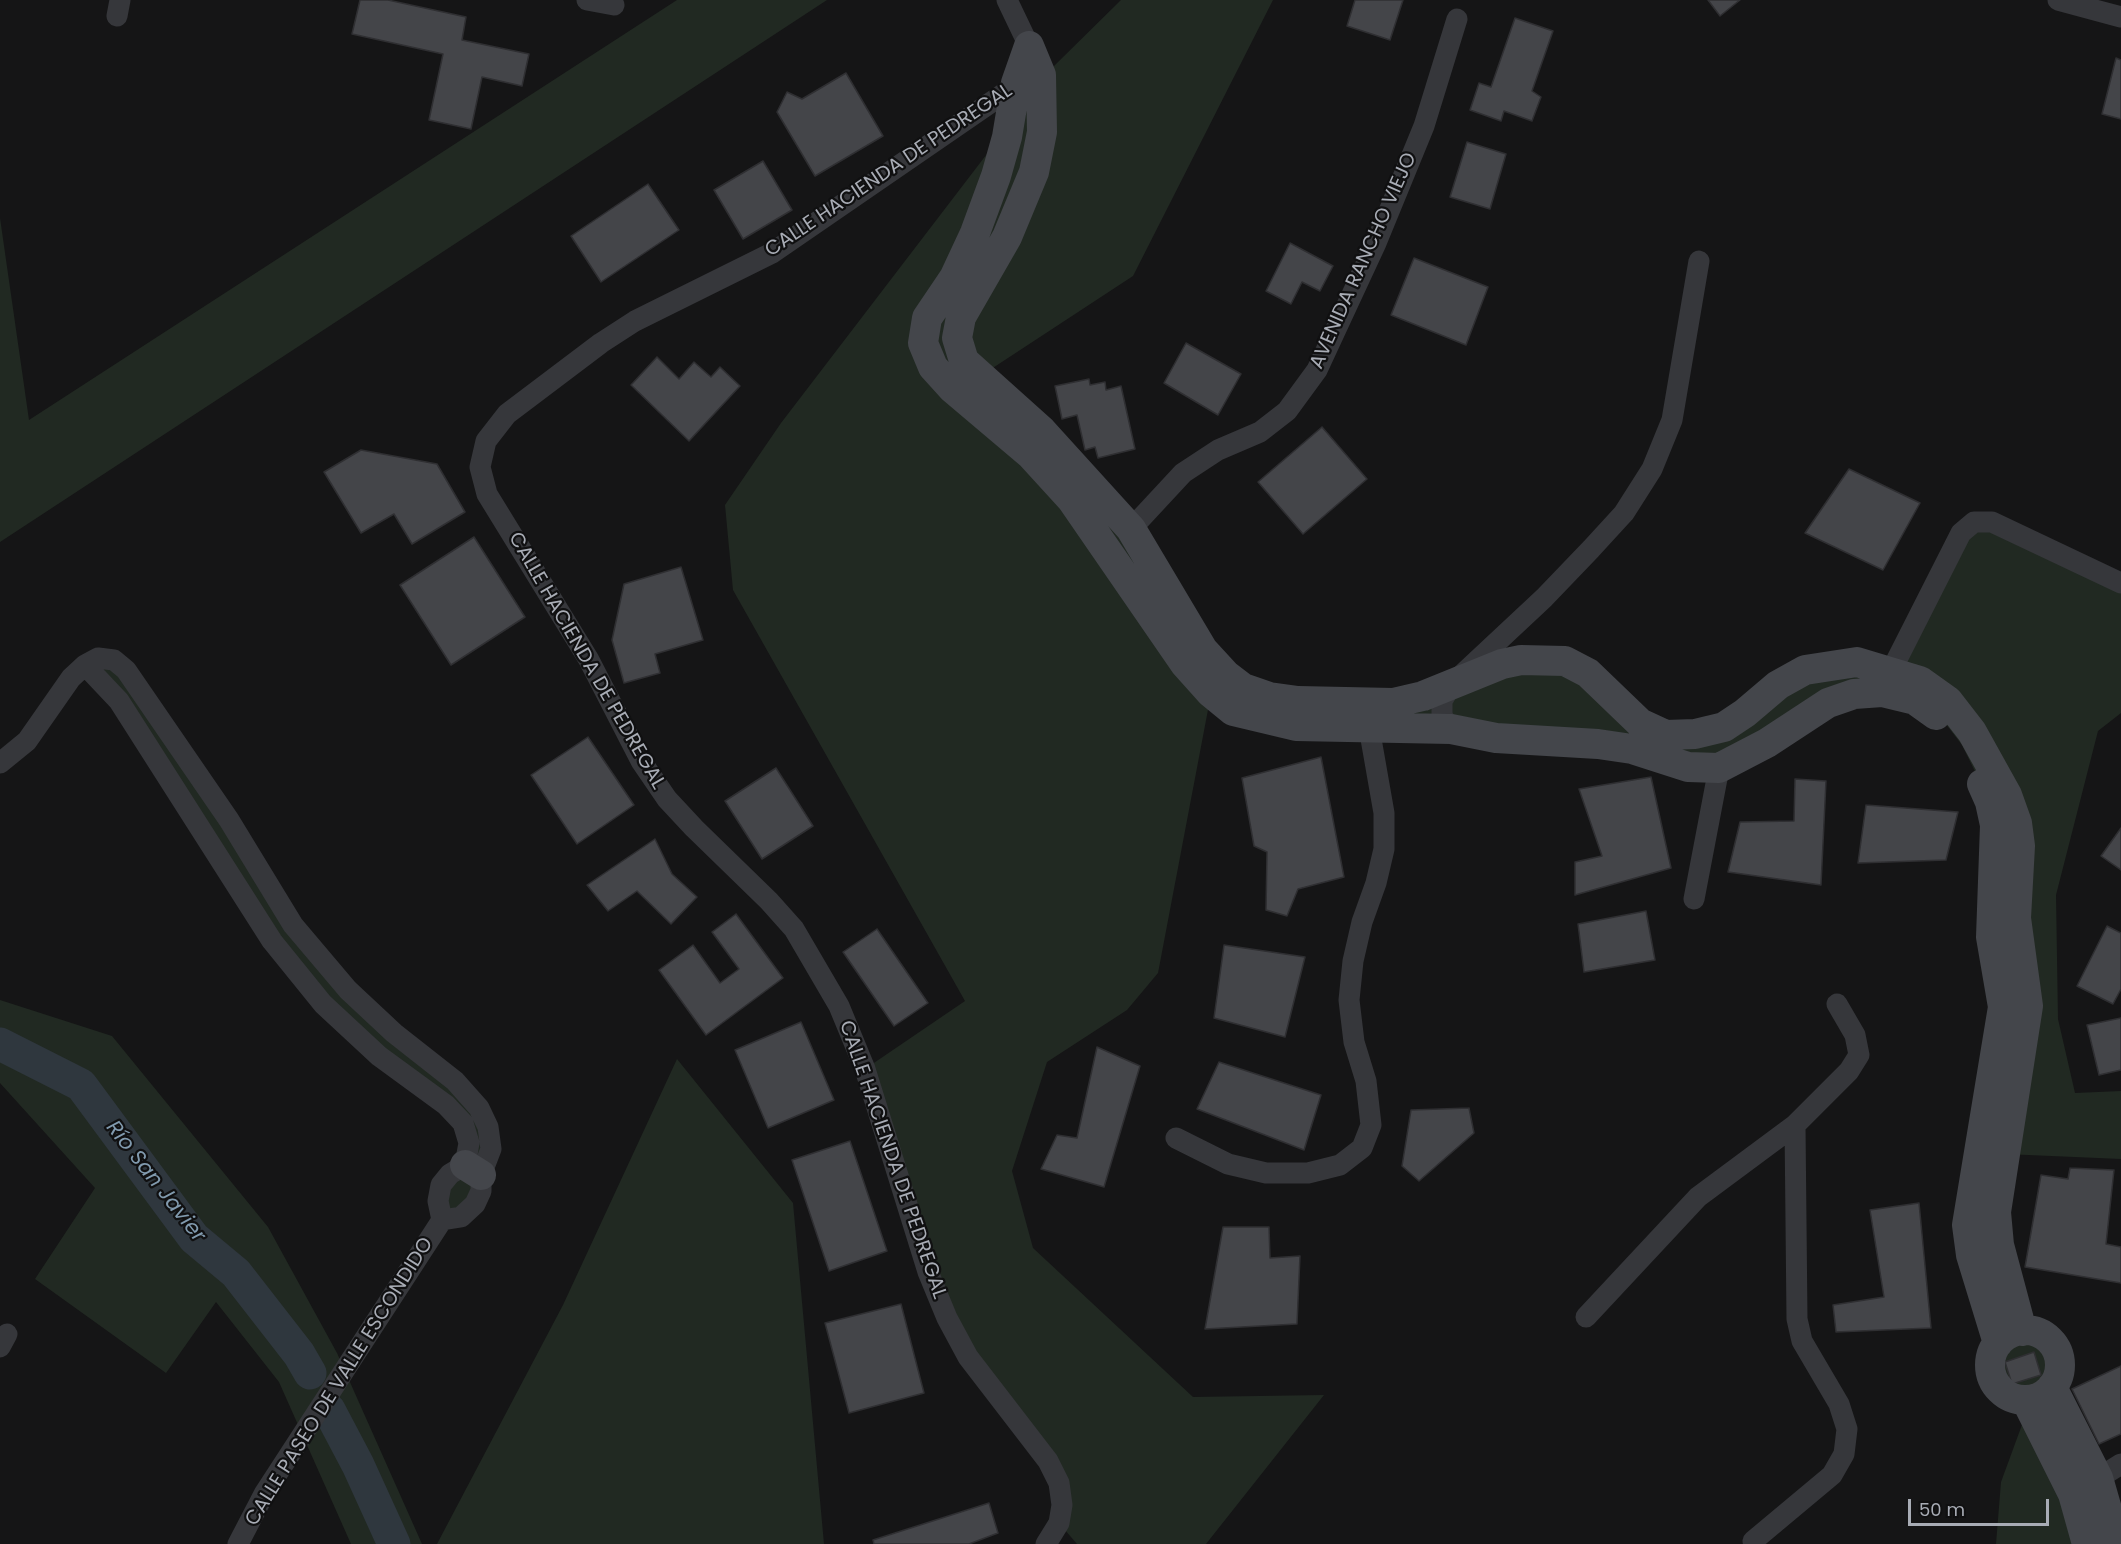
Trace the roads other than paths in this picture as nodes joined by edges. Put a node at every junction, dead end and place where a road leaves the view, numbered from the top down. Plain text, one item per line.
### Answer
1 (587, 0) edge
2 (1007, 0) edge
3 (2058, 0) edge
4 (615, 4) dead end
5 (2121, 17) edge
6 (1457, 19) dead end
7 (1029, 46) joint
8 (1028, 79) junction
9 (1699, 261) dead end
10 (1131, 529) junction
11 (1109, 552) junction
12 (2121, 583) edge
13 (1886, 681) junction
14 (1452, 684) junction
15 (1367, 715) junction
16 (1450, 729) junction
17 (0, 763) edge
18 (1719, 768) junction
19 (1694, 899) dead end
20 (1837, 1004) dead end
21 (2007, 1057) junction
22 (1795, 1125) junction
23 (1176, 1138) dead end
24 (473, 1170) junction
25 (442, 1220) junction
26 (1586, 1317) dead end
27 (2010, 1337) junction
28 (2039, 1393) junction
29 (2109, 1471) edge
30 (2073, 1494) junction
31 (1748, 1543) edge
32 (238, 1544) edge
33 (1046, 1544) edge
34 (2087, 1544) edge
35 (2116, 1544) edge

1 - 4 street
2 - 7 street
3 - 5 street
6 - 10 street, AVENIDA RANCHO VIEJO
7 - 8 street
8 - 10 street
8 - 11 street
8 - 33 street, CALLE HACIENDA DE PEDREGAL
9 - 14 street
10 - 11 street, AVENIDA RANCHO VIEJO
10 - 15 street
11 - 15 street
12 - 13 street
13 - 14 street
13 - 18 street
13 - 21 street
13 - 21 street
14 - 15 street
14 - 16 street
15 - 16 street
15 - 23 street
16 - 18 street
17 - 24 street
18 - 19 street
20 - 22 street
21 - 27 street
22 - 26 street
22 - 31 street
24 - 25 street
24 - 25 street
25 - 32 street, CALLE PASEO DE VALLE ESCONDIDO
27 - 28 street
27 - 28 street
28 - 29 street
28 - 30 street
29 - 30 street
29 - 35 street
30 - 34 street

